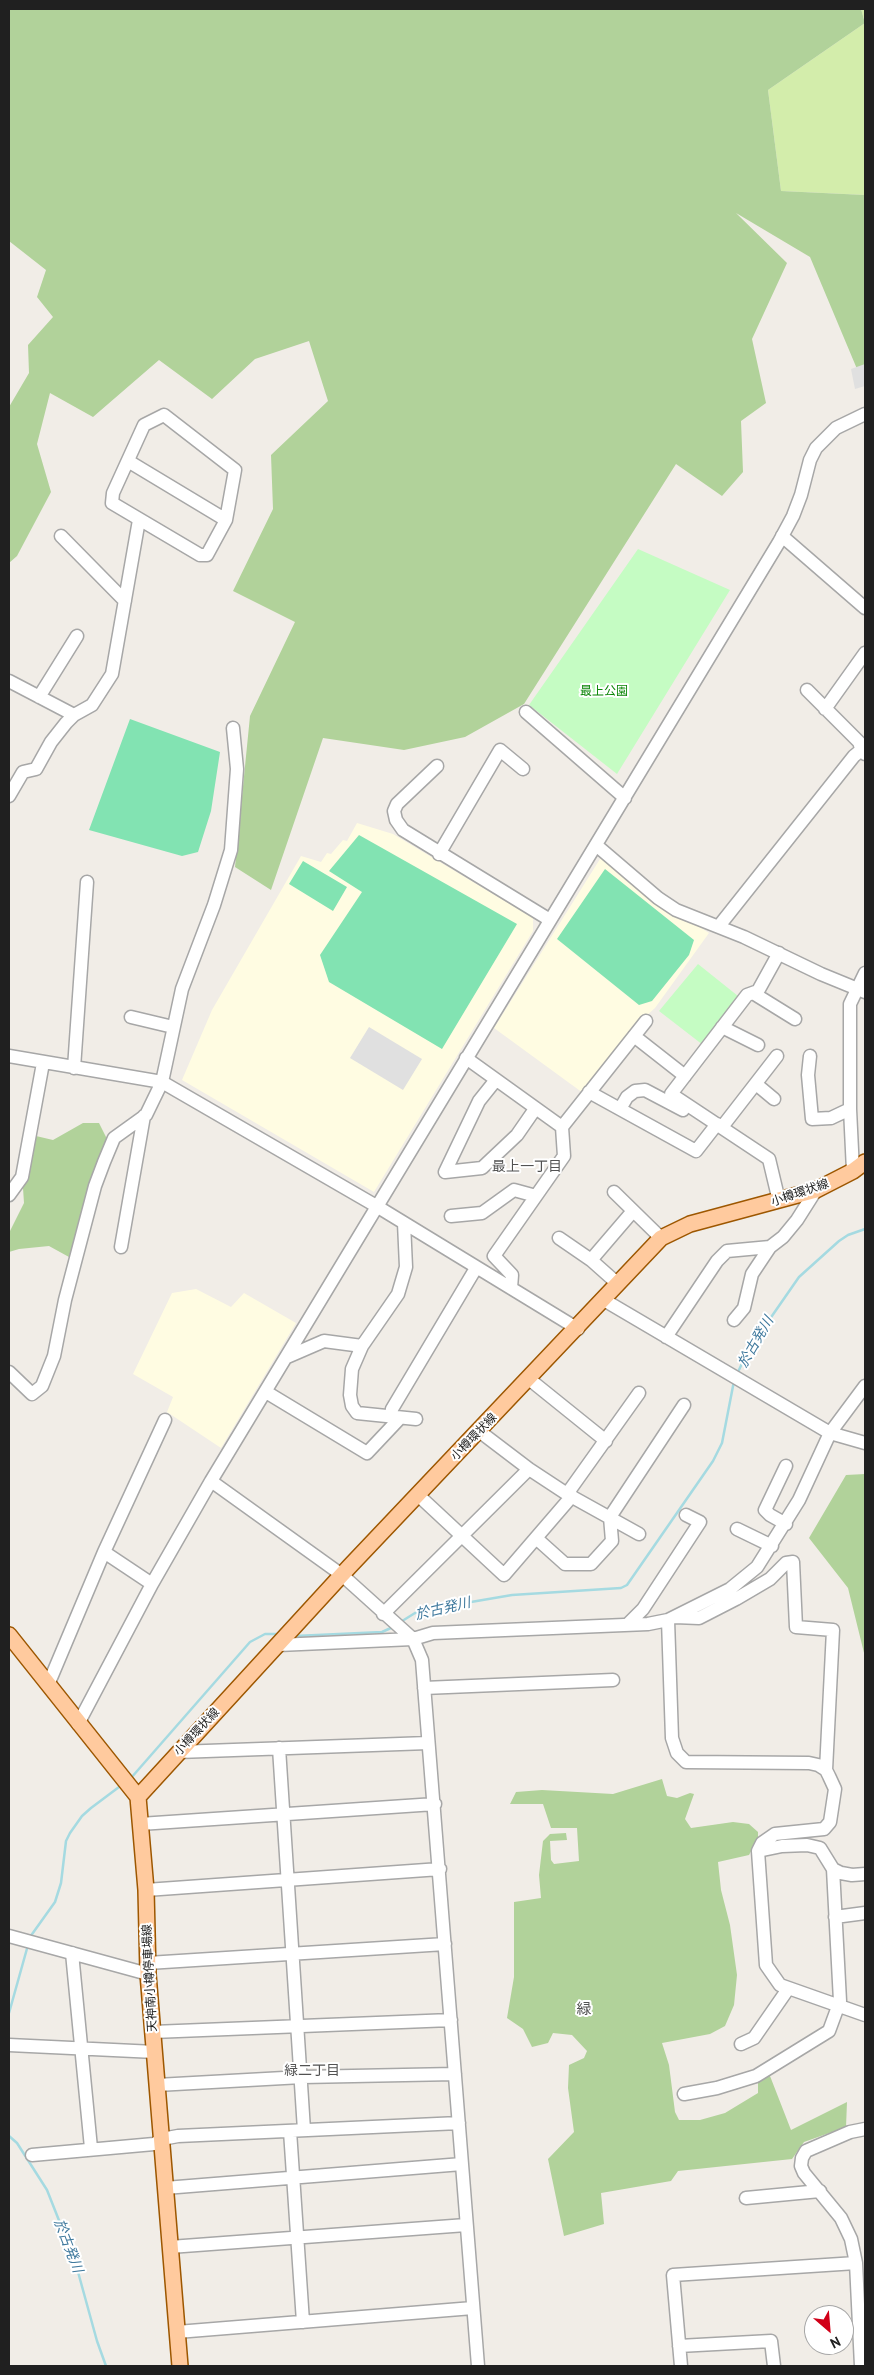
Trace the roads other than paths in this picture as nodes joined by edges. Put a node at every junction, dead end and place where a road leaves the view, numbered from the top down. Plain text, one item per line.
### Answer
1 (865, 414) edge
2 (128, 461) junction
3 (139, 520) junction
4 (226, 520) junction
5 (61, 536) dead end
6 (782, 536) junction
7 (125, 601) junction
8 (865, 608) edge
9 (77, 636) dead end
10 (865, 653) edge
11 (9, 681) edge
12 (807, 690) dead end
13 (39, 697) junction
14 (825, 708) junction
15 (526, 712) dead end
16 (74, 715) junction
17 (233, 728) dead end
18 (864, 751) edge
19 (437, 766) dead end
20 (523, 768) dead end
21 (9, 796) edge
22 (625, 798) junction
23 (596, 845) junction
24 (440, 854) junction
25 (87, 882) dead end
26 (550, 920) junction
27 (719, 926) junction
28 (779, 953) junction
29 (865, 973) edge
30 (861, 990) edge
31 (753, 993) junction
32 (131, 1017) dead end
33 (795, 1018) dead end
34 (646, 1021) dead end
35 (173, 1027) junction
36 (722, 1027) junction
37 (634, 1036) junction
38 (758, 1045) dead end
39 (9, 1056) edge
40 (778, 1056) dead end
41 (810, 1056) dead end
42 (466, 1058) junction
43 (43, 1063) junction
44 (74, 1068) junction
45 (685, 1076) junction
46 (495, 1081) junction
47 (162, 1082) junction
48 (756, 1084) junction
49 (589, 1092) junction
50 (774, 1099) dead end
51 (690, 1106) junction
52 (536, 1109) junction
53 (850, 1109) junction
54 (620, 1110) junction
55 (144, 1116) junction
56 (720, 1126) junction
57 (562, 1127) junction
58 (859, 1166) edge
59 (816, 1190) junction
60 (614, 1192) dead end
61 (9, 1195) edge
62 (536, 1196) junction
63 (779, 1201) junction
64 (378, 1207) junction
65 (633, 1210) junction
66 (451, 1216) dead end
67 (404, 1223) junction
68 (559, 1238) dead end
69 (661, 1238) junction
70 (121, 1247) dead end
71 (770, 1247) junction
72 (591, 1260) junction
73 (476, 1268) junction
74 (618, 1284) junction
75 (511, 1288) junction
76 (604, 1300) junction
77 (734, 1320) dead end
78 (578, 1329) junction
79 (666, 1337) junction
80 (362, 1346) junction
81 (287, 1357) junction
82 (9, 1372) edge
83 (529, 1379) junction
84 (865, 1386) edge
85 (266, 1392) junction
86 (639, 1393) dead end
87 (684, 1405) dead end
88 (395, 1417) junction
89 (416, 1419) dead end
90 (165, 1420) dead end
91 (479, 1431) junction
92 (830, 1433) junction
93 (606, 1441) junction
94 (865, 1443) edge
95 (786, 1466) dead end
96 (528, 1469) junction
97 (211, 1481) junction
98 (418, 1495) junction
99 (569, 1495) junction
100 (686, 1514) dead end
101 (610, 1517) junction
102 (786, 1524) junction
103 (737, 1529) dead end
104 (639, 1534) dead end
105 (461, 1536) junction
106 (536, 1538) junction
107 (772, 1546) junction
108 (104, 1552) junction
109 (342, 1575) junction
110 (152, 1584) junction
111 (383, 1614) junction
112 (670, 1618) junction
113 (627, 1625) junction
114 (9, 1635) edge
115 (409, 1636) junction
116 (285, 1638) junction
117 (613, 1680) dead end
118 (48, 1685) junction
119 (424, 1688) junction
120 (78, 1724) junction
121 (428, 1743) junction
122 (279, 1748) junction
123 (178, 1752) junction
124 (826, 1770) junction
125 (134, 1793) junction
126 (435, 1804) junction
127 (282, 1814) junction
128 (140, 1824) junction
129 (758, 1851) junction
130 (440, 1869) junction
131 (833, 1869) junction
132 (865, 1874) edge
133 (286, 1881) junction
134 (146, 1890) junction
135 (865, 1914) edge
136 (835, 1917) junction
137 (9, 1936) edge
138 (445, 1944) junction
139 (72, 1952) junction
140 (291, 1952) junction
141 (148, 1968) junction
142 (788, 1988) junction
143 (839, 2007) junction
144 (865, 2016) edge
145 (451, 2020) junction
146 (297, 2025) junction
147 (153, 2032) junction
148 (741, 2044) dead end
149 (9, 2045) edge
150 (82, 2047) junction
151 (155, 2052) junction
152 (455, 2074) junction
153 (302, 2077) junction
154 (157, 2085) junction
155 (684, 2094) dead end
156 (459, 2123) junction
157 (865, 2129) edge
158 (304, 2130) junction
159 (290, 2131) junction
160 (162, 2139) junction
161 (92, 2148) junction
162 (32, 2155) dead end
163 (462, 2164) junction
164 (294, 2178) junction
165 (166, 2188) junction
166 (820, 2191) junction
167 (746, 2198) dead end
168 (466, 2225) junction
169 (298, 2238) junction
170 (170, 2247) junction
171 (856, 2263) junction
172 (473, 2308) junction
173 (304, 2322) junction
174 (177, 2332) junction
175 (679, 2346) junction
176 (180, 2366) edge
177 (478, 2366) edge
178 (680, 2366) edge
179 (774, 2366) edge
180 (861, 2366) edge

1 - 6 street
2 - 3 street
2 - 4 street
2 - 4 street
3 - 4 street
3 - 7 street
5 - 7 street
6 - 8 street
6 - 22 street
7 - 16 street
9 - 13 street
10 - 14 street
11 - 13 street
12 - 14 street
13 - 16 street
14 - 18 street
15 - 22 street
16 - 21 street
17 - 35 street
18 - 27 street
19 - 24 street
20 - 24 street
22 - 23 street
23 - 26 street
23 - 27 street
24 - 26 street
25 - 44 street
26 - 42 street
27 - 28 street
28 - 30 street
28 - 31 street
29 - 30 street
30 - 53 street
31 - 33 street
31 - 36 street
32 - 35 street
34 - 37 street
35 - 47 street
36 - 38 street
36 - 45 street
37 - 45 street
37 - 49 street
39 - 43 street
40 - 48 street
41 - 53 street
42 - 46 street
42 - 64 street
43 - 44 street
43 - 61 street
44 - 47 street
45 - 51 street
46 - 52 street
46 - 52 street
47 - 55 street
47 - 64 street
48 - 50 street
48 - 56 street
49 - 54 street
49 - 57 street
51 - 54 street
51 - 56 street
52 - 57 street
53 - 58 street
54 - 56 street
55 - 70 street
55 - 82 street
56 - 63 street
57 - 62 street
58 - 59 main road, 小樽環状線
59 - 63 main road, 小樽環状線
59 - 71 street
60 - 65 street
62 - 66 street
62 - 75 street
63 - 69 main road, 小樽環状線
64 - 67 street
64 - 81 street
65 - 69 street
65 - 72 street
67 - 73 street
67 - 80 street
68 - 72 street
69 - 74 main road, 小樽環状線
71 - 77 street
71 - 79 street
72 - 74 street
73 - 75 street
73 - 88 street
74 - 76 main road, 小樽環状線
75 - 78 street
76 - 78 main road, 小樽環状線
76 - 79 street
78 - 83 main road, 小樽環状線
79 - 92 street
80 - 81 street
80 - 88 street
81 - 85 street
83 - 91 main road, 小樽環状線
83 - 93 street
84 - 92 street
85 - 88 street
85 - 97 street
86 - 93 street
87 - 101 street
88 - 89 street
90 - 108 street
91 - 96 street
91 - 98 main road, 小樽環状線
92 - 94 street
92 - 102 street
93 - 99 street
95 - 102 street
96 - 99 street
96 - 105 street
97 - 109 street
97 - 110 street
98 - 105 street
98 - 109 main road, 小樽環状線
99 - 101 street
99 - 106 street
100 - 113 street
101 - 104 street
101 - 106 street
102 - 107 street
103 - 107 street
105 - 106 street
105 - 111 street
107 - 112 street
108 - 110 street
108 - 118 street
109 - 111 street
109 - 116 main road, 小樽環状線
110 - 120 street
111 - 115 street
112 - 113 street
112 - 124 street
112 - 124 street
113 - 115 street
114 - 118 main road
115 - 116 street
115 - 119 street
116 - 123 main road, 小樽環状線
117 - 119 street
118 - 120 main road
119 - 121 street
120 - 125 main road
121 - 122 street
121 - 126 street
122 - 123 street
122 - 127 street
123 - 125 main road, 小樽環状線
124 - 129 street
125 - 128 main road, 天神南小樽停車場線
126 - 127 street
126 - 130 street
127 - 128 street
127 - 133 street
128 - 134 main road, 天神南小樽停車場線
129 - 131 street
129 - 142 street
130 - 133 street
130 - 138 street
131 - 132 street
131 - 136 street
133 - 134 street
133 - 140 street
134 - 141 main road, 天神南小樽停車場線
135 - 136 street
136 - 143 street
137 - 139 street
138 - 140 street
138 - 145 street
139 - 141 street
139 - 150 street
140 - 141 street
140 - 146 street
141 - 147 main road, 天神南小樽停車場線
142 - 143 street
142 - 148 street
143 - 144 street
143 - 155 street
145 - 146 street
145 - 152 street
146 - 147 street
146 - 153 street
147 - 151 main road, 天神南小樽停車場線
149 - 150 street
150 - 151 street
150 - 161 street
151 - 154 main road, 天神南小樽停車場線
152 - 153 street
152 - 156 street
153 - 154 street
153 - 158 street
154 - 160 main road, 天神南小樽停車場線
156 - 158 street
156 - 163 street
157 - 166 street
158 - 159 street
159 - 160 street
159 - 164 street
160 - 161 street
160 - 165 main road, 天神南小樽停車場線
161 - 162 street
163 - 164 street
163 - 168 street
164 - 165 street
164 - 169 street
165 - 170 main road, 天神南小樽停車場線
166 - 167 street
166 - 171 street
168 - 169 street
168 - 172 street
169 - 170 street
169 - 173 street
170 - 174 main road, 天神南小樽停車場線
171 - 175 street
171 - 180 street
172 - 173 street
172 - 177 street
173 - 174 street
174 - 176 main road, 天神南小樽停車場線
175 - 178 street
175 - 179 street

